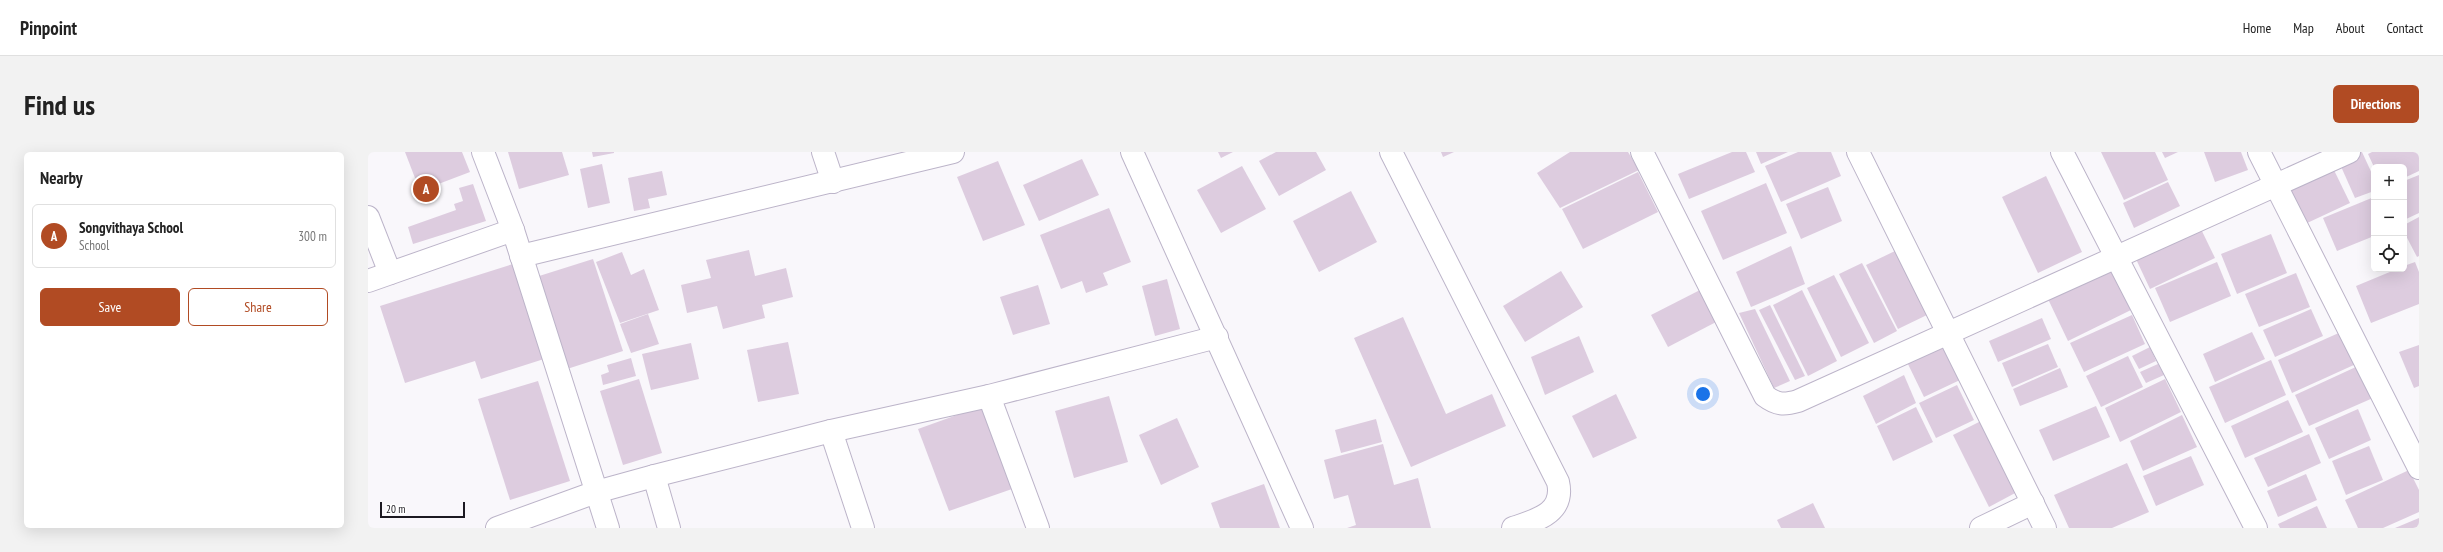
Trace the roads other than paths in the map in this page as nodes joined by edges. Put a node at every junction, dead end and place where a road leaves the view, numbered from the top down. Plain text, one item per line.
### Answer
1 (483, 152) edge
2 (823, 152) edge
3 (953, 152) edge
4 (1132, 152) edge
5 (1391, 152) edge
6 (1642, 152) edge
7 (1858, 152) edge
8 (2062, 152) edge
9 (2259, 152) edge
10 (2349, 152) edge
11 (833, 182) junction
12 (2276, 186) junction
13 (368, 217) edge
14 (513, 230) junction
15 (521, 256) junction
16 (2116, 258) junction
17 (390, 273) junction
18 (368, 281) edge
19 (1949, 334) junction
20 (1217, 337) junction
21 (989, 396) junction
22 (831, 430) junction
23 (2419, 468) edge
24 (654, 476) junction
25 (596, 492) junction
26 (2033, 503) junction
27 (498, 528) edge
28 (608, 528) edge
29 (669, 528) edge
30 (863, 528) edge
31 (1038, 528) edge
32 (1302, 528) edge
33 (1513, 528) edge
34 (1981, 528) edge
35 (2046, 528) edge
36 (2256, 528) edge

1 - 14 street
2 - 11 street
3 - 11 street
4 - 20 street
5 - 33 street
6 - 19 street
7 - 19 street
8 - 16 street
9 - 12 street
10 - 12 street
11 - 15 street
12 - 16 street
12 - 23 street
13 - 17 street
14 - 15 street
14 - 17 street
15 - 25 street
16 - 19 street
16 - 36 street
17 - 18 street
19 - 26 street
20 - 21 street
20 - 32 street
21 - 22 street
21 - 31 street
22 - 24 street
22 - 30 street
24 - 25 street
24 - 29 street
25 - 27 street
25 - 28 street
26 - 34 street
26 - 35 street

